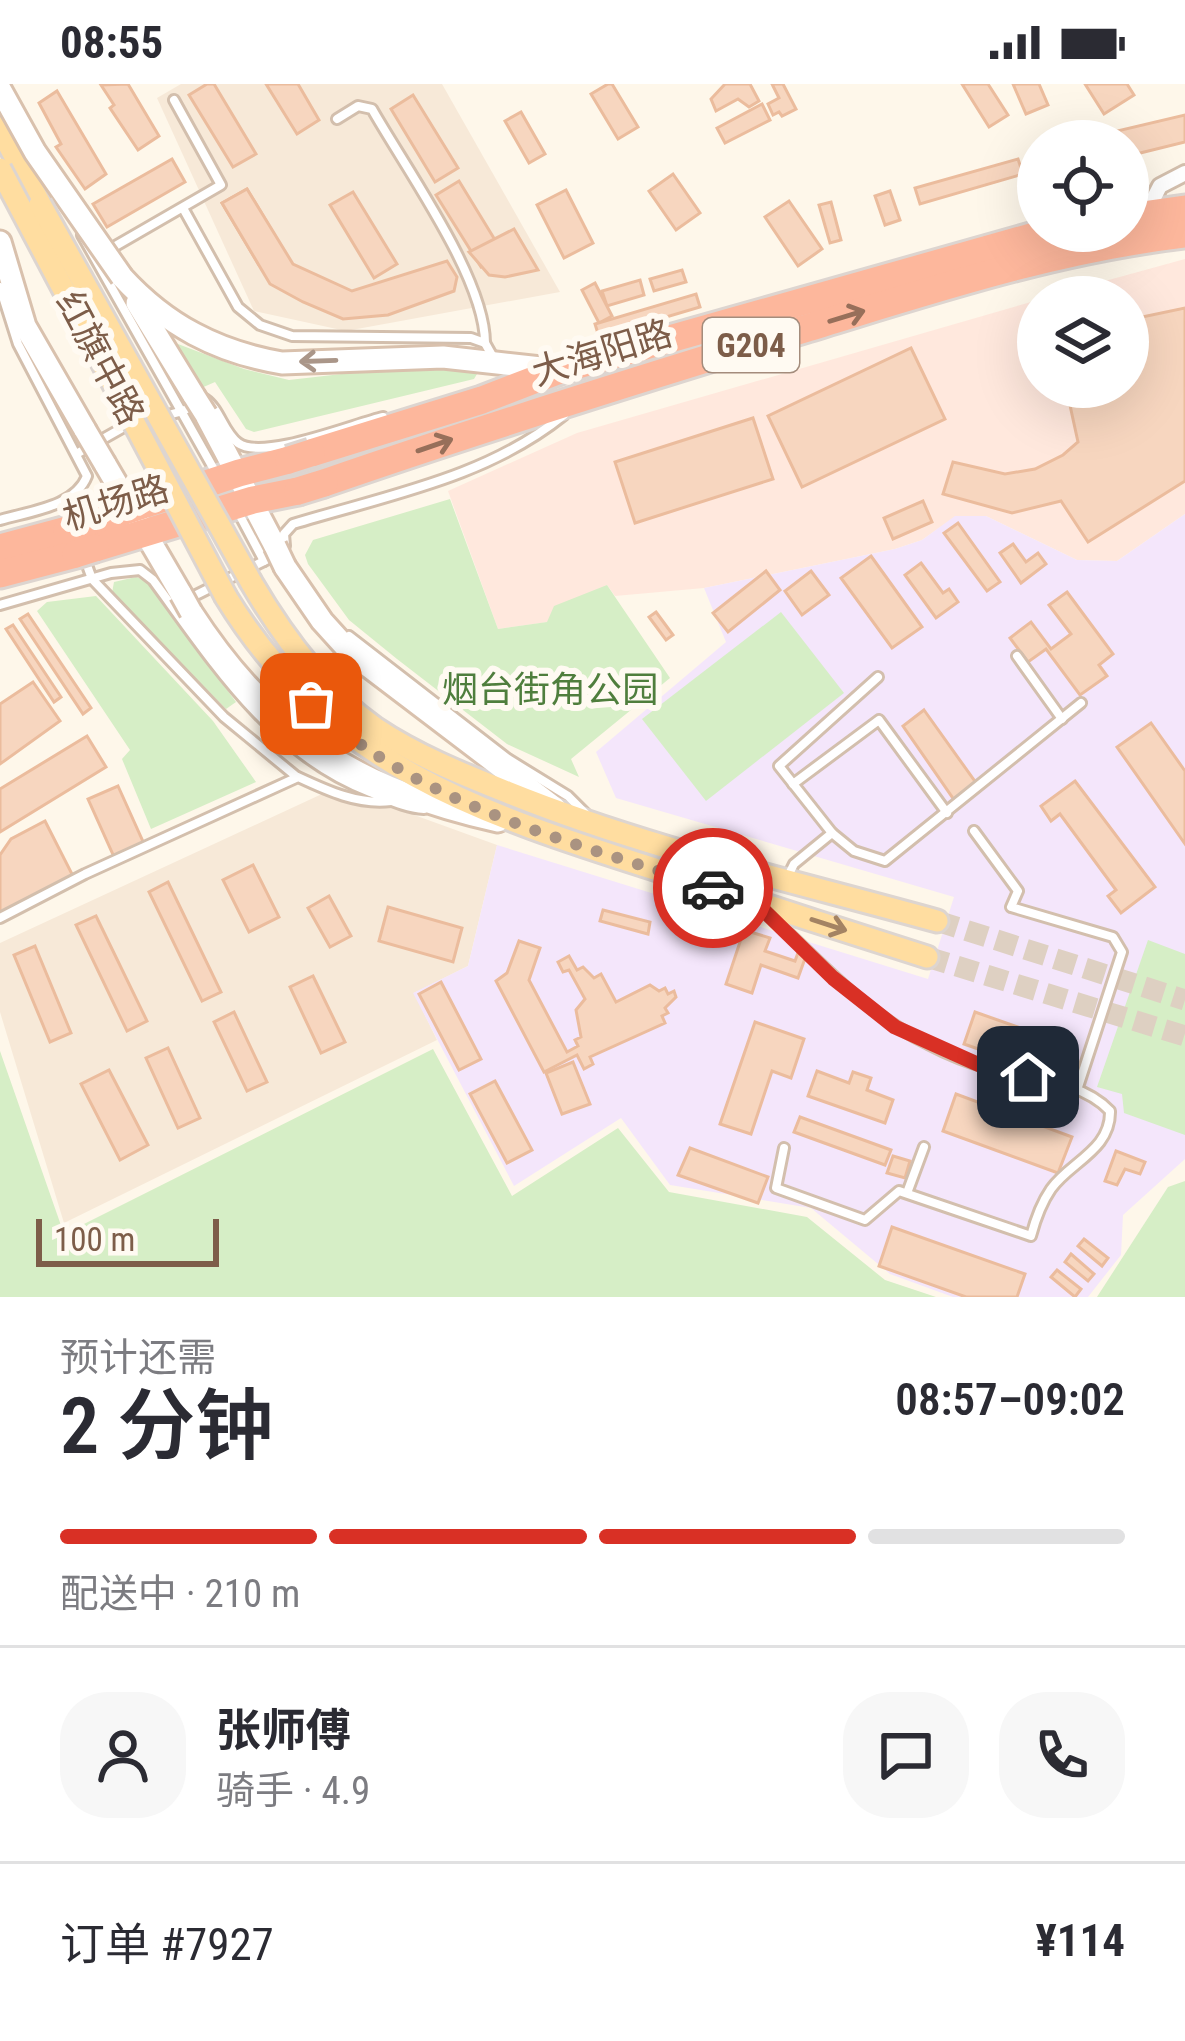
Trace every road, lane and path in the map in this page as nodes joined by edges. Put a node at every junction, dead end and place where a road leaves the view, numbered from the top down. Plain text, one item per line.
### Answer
1 (3, 87) edge
2 (174, 100) dead end
3 (0, 111) edge
4 (338, 119) dead end
5 (0, 128) edge
6 (0, 169) edge
7 (1185, 173) edge
8 (40, 204) junction
9 (1149, 206) edge
10 (183, 208) junction
11 (1185, 209) edge
12 (1149, 220) edge
13 (1149, 225) edge
14 (1185, 234) edge
15 (1017, 241) edge
16 (0, 242) edge
17 (1065, 252) edge
18 (93, 258) junction
19 (122, 277) junction
20 (0, 286) edge
21 (490, 353) junction
22 (549, 369) junction
23 (590, 394) junction
24 (194, 407) junction
25 (408, 411) dead end
26 (387, 416) dead end
27 (78, 453) junction
28 (304, 467) junction
29 (239, 473) junction
30 (253, 500) junction
31 (64, 501) junction
32 (321, 515) junction
33 (0, 520) edge
34 (139, 521) junction
35 (81, 539) junction
36 (0, 548) edge
37 (278, 556) junction
38 (0, 574) edge
39 (92, 579) junction
40 (182, 604) junction
41 (0, 605) edge
42 (1017, 656) dead end
43 (878, 677) dead end
44 (1081, 704) dead end
45 (1062, 719) junction
46 (372, 739) junction
47 (298, 778) junction
48 (793, 784) junction
49 (393, 801) junction
50 (460, 812) junction
51 (946, 813) junction
52 (565, 816) junction
53 (517, 825) junction
54 (600, 827) junction
55 (974, 831) dead end
56 (832, 833) junction
57 (786, 879) junction
58 (755, 902) junction
59 (0, 918) edge
60 (937, 921) tunnel mouth
61 (927, 957) tunnel mouth
62 (1077, 1090) junction
63 (924, 1147) dead end
64 (784, 1148) dead end
65 (907, 1193) junction

1 - 18 lane
1 - 19 main road, bridge
2 - 10 lane
3 - 8 main road, 红旗中路
4 - 21 lane
5 - 8 main road, 红旗中路
6 - 46 main road, 红旗中路, bridge
7 - 9 street
8 - 46 main road, 红旗中路, bridge
10 - 18 lane
10 - 21 lane
11 - 12 highway, 大海阳路 / G204
13 - 14 highway, 大海阳路 / G204
15 - 22 highway, 大海阳路 / G204
16 - 34 main road, bridge
23 -> 17 highway, 大海阳路 / G204
18 - 24 lane
21 -> 19 main road
19 - 24 main road
20 - 27 lane
21 - 22 main road
22 - 25 lane
22 - 28 highway, 大海阳路 / G204
28 -> 23 highway, 大海阳路 / G204
23 - 32 lane
24 - 27 lane
24 - 28 lane
24 - 29 main road
24 - 37 lane
26 - 28 lane
27 - 31 lane
28 - 29 highway, 大海阳路 / G204
28 - 30 highway, 大海阳路 / G204
28 - 32 lane
29 - 30 main road
29 - 34 highway, 大海阳路 / G204
30 - 34 highway, 机场路 / G204
30 - 37 main road
31 - 33 lane
31 - 39 lane
32 - 37 lane
34 - 35 highway, 机场路 / G204
34 - 40 main road
35 - 36 highway, 机场路 / G204
35 - 38 highway, 机场路 / G204
37 - 40 lane
37 - 52 main road
37 - 54 lane
39 - 40 lane
39 - 41 lane
39 - 47 lane
40 - 49 lane
40 - 50 main road
42 - 45 lane
43 - 48 lane
44 - 45 lane
45 - 51 lane
46 - 52 main road, 红旗中路
46 - 53 main road, 红旗中路
47 - 49 lane
47 - 59 lane
48 - 51 lane
48 - 56 lane
49 - 50 lane
50 - 53 main road
51 - 56 lane
52 - 54 main road, 红旗中路
53 - 58 main road, 红旗中路
54 - 57 main road, 红旗中路
55 - 62 lane
56 - 57 lane
57 - 60 main road, 红旗中路
58 -> 61 main road, 红旗中路
58 - 62 lane
62 - 65 lane
63 - 65 lane
64 - 65 lane

